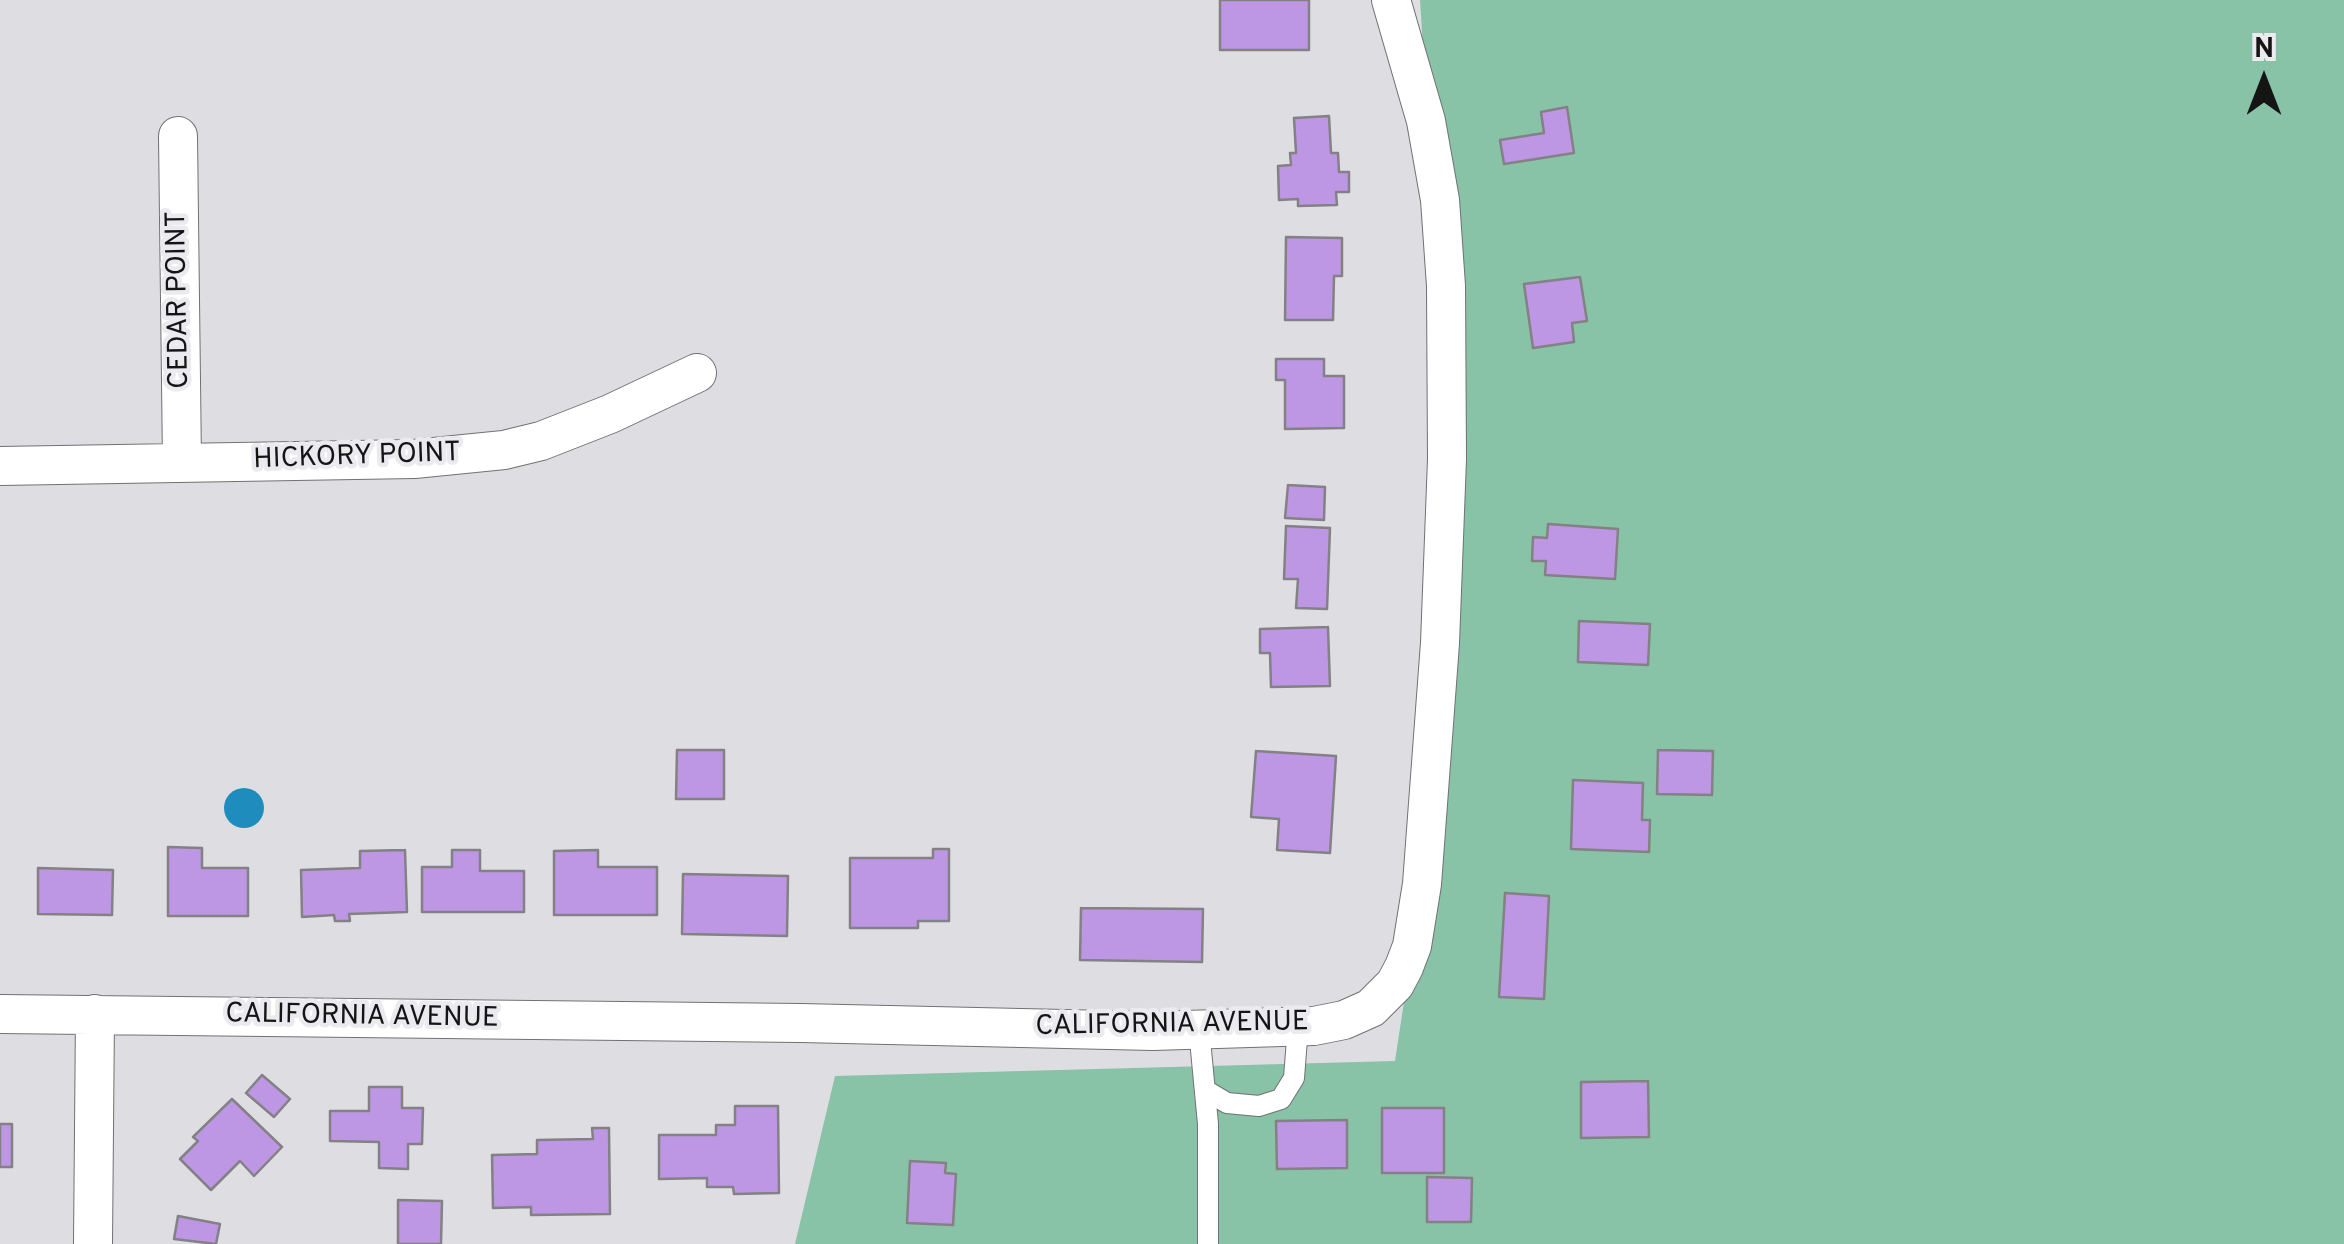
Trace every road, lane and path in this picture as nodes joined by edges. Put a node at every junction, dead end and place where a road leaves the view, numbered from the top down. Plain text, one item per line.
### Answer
1 (1391, 0) edge
2 (178, 136) dead end
3 (697, 372) dead end
4 (182, 463) junction
5 (0, 466) edge
6 (0, 1014) edge
7 (95, 1014) junction
8 (1298, 1026) junction
9 (1199, 1029) junction
10 (1205, 1090) junction
11 (93, 1244) edge
12 (1208, 1244) edge

1 - 8 street, CALIFORNIA AVENUE
2 - 4 street, CEDAR POINT
3 - 4 street, HICKORY POINT
4 - 5 street, HICKORY POINT
6 - 7 street, CALIFORNIA AVENUE
7 - 9 street, CALIFORNIA AVENUE
7 - 11 street
8 - 9 street, CALIFORNIA AVENUE
8 - 10 lane
9 - 10 lane
10 - 12 lane

